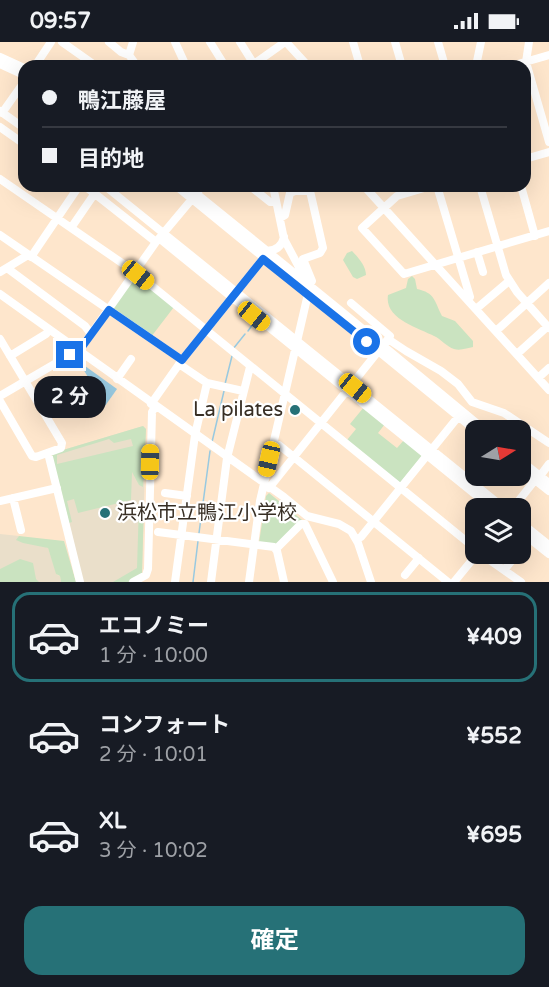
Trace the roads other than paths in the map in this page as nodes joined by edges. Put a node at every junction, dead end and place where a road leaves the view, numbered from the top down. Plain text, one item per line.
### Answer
1 (51, 42) edge
2 (62, 42) edge
3 (109, 42) edge
4 (133, 42) edge
5 (175, 42) edge
6 (210, 42) edge
7 (240, 42) edge
8 (285, 42) edge
9 (352, 42) edge
10 (395, 42) edge
11 (438, 42) edge
12 (481, 42) edge
13 (528, 42) edge
14 (129, 55) junction
15 (549, 55) edge
16 (0, 57) edge
17 (39, 60) edge
18 (88, 60) edge
19 (133, 60) edge
20 (183, 60) edge
21 (221, 60) edge
22 (252, 60) edge
23 (262, 60) edge
24 (302, 60) edge
25 (358, 60) edge
26 (400, 60) edge
27 (443, 60) edge
28 (477, 60) edge
29 (526, 60) edge
30 (531, 60) edge
31 (0, 64) edge
32 (18, 65) edge
33 (18, 72) edge
34 (531, 79) edge
35 (18, 90) edge
36 (1, 112) edge
37 (18, 124) edge
38 (0, 127) edge
39 (18, 140) edge
40 (549, 142) edge
41 (549, 152) edge
42 (531, 157) edge
43 (0, 179) edge
44 (18, 191) edge
45 (19, 192) edge
46 (75, 192) edge
47 (111, 192) edge
48 (187, 192) edge
49 (191, 192) edge
50 (197, 192) edge
51 (258, 192) edge
52 (274, 192) edge
53 (293, 192) edge
54 (310, 192) edge
55 (369, 192) edge
56 (396, 192) edge
57 (411, 192) edge
58 (439, 192) edge
59 (482, 192) edge
60 (523, 192) edge
61 (95, 193) joint
62 (194, 196) junction
63 (397, 196) junction
64 (276, 202) junction
65 (384, 208) junction
66 (57, 218) junction
67 (280, 218) junction
68 (71, 228) junction
69 (549, 231) edge
70 (0, 235) edge
71 (535, 236) junction
72 (284, 237) junction
73 (160, 238) junction
74 (497, 246) junction
75 (477, 252) junction
76 (265, 255) junction
77 (30, 256) junction
78 (458, 258) junction
79 (436, 264) junction
80 (4, 270) edge
81 (135, 272) junction
82 (483, 272) dead end
83 (509, 281) junction
84 (549, 284) edge
85 (307, 287) junction
86 (234, 295) junction
87 (1, 297) edge
88 (467, 299) junction
89 (351, 303) dead end
90 (527, 303) junction
91 (476, 309) junction
92 (109, 310) junction
93 (548, 327) edge
94 (49, 330) junction
95 (206, 330) junction
96 (496, 331) junction
97 (91, 334) junction
98 (0, 339) edge
99 (296, 345) junction
100 (383, 345) junction
101 (77, 350) junction
102 (517, 354) junction
103 (10, 356) junction
104 (131, 359) dead end
105 (181, 362) junction
106 (250, 367) junction
107 (549, 368) edge
108 (538, 378) junction
109 (117, 379) junction
110 (25, 381) junction
111 (207, 383) junction
112 (349, 388) junction
113 (549, 390) edge
114 (243, 391) junction
115 (284, 395) junction
116 (0, 396) edge
117 (0, 401) edge
118 (472, 401) junction
119 (153, 405) junction
120 (461, 414) junction
121 (466, 420) edge
122 (470, 420) edge
123 (320, 423) junction
124 (195, 435) junction
125 (273, 443) junction
126 (549, 443) edge
127 (48, 453) junction
128 (429, 453) junction
129 (294, 457) junction
130 (227, 458) junction
131 (549, 464) edge
132 (531, 471) edge
133 (531, 474) edge
134 (538, 478) junction
135 (549, 483) edge
136 (266, 486) junction
137 (57, 488) junction
138 (401, 488) junction
139 (549, 491) edge
140 (165, 493) dead end
141 (187, 496) junction
142 (13, 498) junction
143 (481, 498) edge
144 (490, 498) edge
145 (521, 498) edge
146 (0, 501) edge
147 (374, 522) junction
148 (21, 530) dead end
149 (531, 531) edge
150 (158, 532) dead end
151 (182, 535) junction
152 (357, 539) junction
153 (216, 540) junction
154 (465, 540) edge
155 (531, 540) edge
156 (254, 545) junction
157 (549, 545) edge
158 (276, 549) junction
159 (549, 555) edge
160 (419, 558) junction
161 (469, 564) edge
162 (497, 564) edge
163 (509, 564) edge
164 (505, 569) junction
165 (405, 575) dead end
166 (80, 582) edge
167 (133, 582) edge
168 (175, 582) edge
169 (211, 582) edge
170 (249, 582) edge
171 (284, 582) edge
172 (333, 582) edge
173 (371, 582) edge
174 (448, 582) edge
175 (454, 582) edge
176 (520, 582) edge

1 - 17 street
2 - 18 street
3 - 14 street
4 - 14 street
5 - 20 street
6 - 21 street
7 - 22 street
8 - 23 street
8 - 24 street
9 - 25 street
10 - 26 street
11 - 27 street
12 - 28 street
13 - 29 street
14 - 19 street
15 - 30 street
16 - 32 street
31 - 33 street
34 - 40 street
35 - 36 street
36 - 37 street
38 - 39 street
41 - 42 street
43 - 44 street
45 - 66 street
46 - 66 street
47 - 73 street
48 - 62 street
49 - 62 street
50 - 62 street
51 - 64 street
52 - 64 street
53 - 67 street
54 - 85 street
55 - 65 street
56 - 63 street
57 - 63 street
58 - 78 street
59 - 74 street
60 - 71 street
61 - 68 street
61 - 73 street
62 - 73 street
62 - 76 street
63 - 65 street
64 - 67 street
65 - 79 street
65 - 79 street
66 - 68 street
66 - 77 street
67 - 72 street
68 - 81 street
69 - 71 street
70 - 77 street
71 - 74 street
72 - 76 street
72 - 85 street
73 - 81 street
73 - 86 street
74 - 75 street
74 - 83 street
75 - 78 street
75 - 82 street
76 - 85 street
76 - 86 street
77 - 80 street
77 - 92 street
78 - 79 street
78 - 88 street
79 - 88 street
80 - 97 street
81 - 92 street
81 - 95 street
83 - 90 street
83 - 91 street
84 - 90 street
85 - 99 street
85 - 100 street
86 - 95 street
86 - 99 street
87 - 94 street
88 - 91 street
89 - 100 street
90 - 93 street
90 - 96 street
91 - 96 street
92 - 97 street
92 - 105 street
93 - 102 street
94 - 101 street
94 - 103 street
95 - 105 street
95 - 106 street
96 - 102 street
97 - 101 street
98 - 103 street
99 - 112 street
99 - 115 street
100 - 112 street
100 - 118 street
100 - 120 street
101 - 109 street
101 - 110 street
102 - 108 street
103 - 110 street
104 - 109 street
105 - 111 street
105 - 119 street
106 - 114 street
106 - 115 street
107 - 108 street
108 - 113 street
109 - 119 street
110 - 116 street
110 - 127 street
111 - 114 street
111 - 124 street
112 - 123 street
112 - 128 street
114 - 130 street
115 - 123 street
115 - 125 street
117 - 127 street
118 - 120 street
118 - 126 street
119 - 124 street
119 - 167 street
120 - 121 street
120 - 122 street
120 - 128 street
123 - 129 street
123 - 138 street
124 - 130 street
124 - 141 street
125 - 129 street
125 - 136 street
127 - 137 street
128 - 138 street
128 - 143 street
128 - 144 street
129 - 136 street
129 - 147 street
130 - 136 street
130 - 153 street
131 - 134 street
132 - 134 street
133 - 134 street
134 - 135 street
134 - 139 street
134 - 145 street
136 - 152 street
136 - 156 street
137 - 142 street
137 - 166 street
138 - 147 street
138 - 154 street
140 - 141 street
141 - 151 street
142 - 146 street
142 - 148 street
147 - 152 street
147 - 160 street
149 - 157 street
150 - 151 street
151 - 153 street
151 - 168 street
152 - 173 street
153 - 156 street
153 - 169 street
155 - 159 street
156 - 158 street
156 - 170 street
158 - 171 street
158 - 172 street
160 - 165 street
160 - 174 street
161 - 175 street
162 - 164 street
163 - 164 street
164 - 176 street

